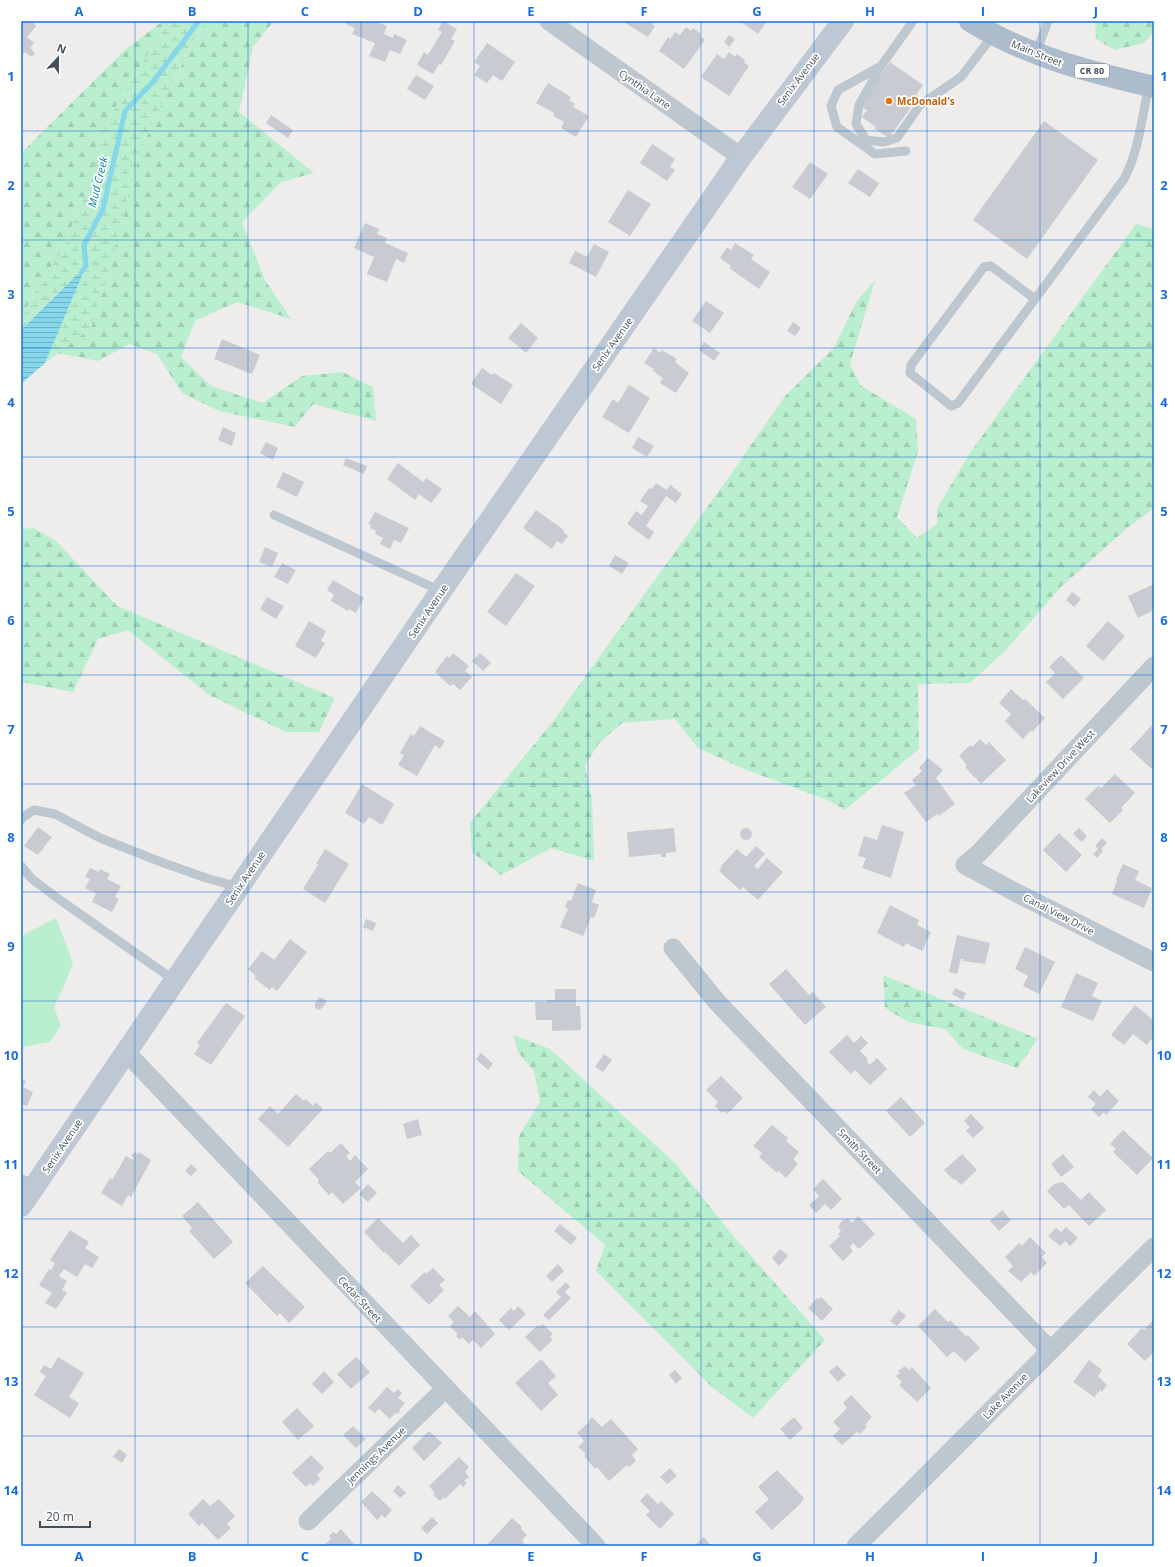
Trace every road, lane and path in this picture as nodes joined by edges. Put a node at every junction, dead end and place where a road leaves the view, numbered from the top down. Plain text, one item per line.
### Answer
1 (549, 21) edge
2 (843, 21) edge
3 (913, 21) edge
4 (970, 21) edge
5 (1048, 21) edge
6 (994, 34) junction
7 (1036, 54) junction
8 (881, 66) junction
9 (1151, 86) edge
10 (906, 151) dead end
11 (742, 157) junction
12 (1035, 299) junction
13 (274, 515) dead end
14 (441, 591) junction
15 (1154, 666) edge
16 (21, 820) edge
17 (965, 865) joint
18 (21, 866) edge
19 (239, 887) junction
20 (673, 948) dead end
21 (1154, 962) edge
22 (174, 980) junction
23 (126, 1052) junction
24 (29, 1181) edge
25 (21, 1206) edge
26 (1154, 1248) edge
27 (1050, 1350) junction
28 (445, 1388) junction
29 (308, 1521) dead end
30 (596, 1546) edge
31 (856, 1546) edge

1 - 11 street, Cynthia Lane
2 - 11 street, Senix Avenue
3 - 8 lane
4 - 6 main road, Main Street / CR 80
5 - 7 lane
6 - 7 main road, Main Street / CR 80
6 - 8 lane
7 - 9 main road, Main Street / CR 80
8 - 10 lane
9 - 12 lane
11 - 14 street, Senix Avenue
12 - 12 lane
13 - 14 lane
14 - 19 street, Senix Avenue
15 - 17 street, Lakeview Drive West
16 - 19 lane
17 - 21 street, Canal View Drive
18 - 22 lane
19 - 22 street, Senix Avenue
20 - 27 street, Smith Street
22 - 23 street, Senix Avenue
23 - 24 street, Senix Avenue
23 - 28 street, Cedar Street
24 - 25 street, Senix Avenue
26 - 27 street, Lake Avenue
27 - 31 street, Lake Avenue
28 - 29 street, Jennings Avenue
28 - 30 street, Cedar Street

